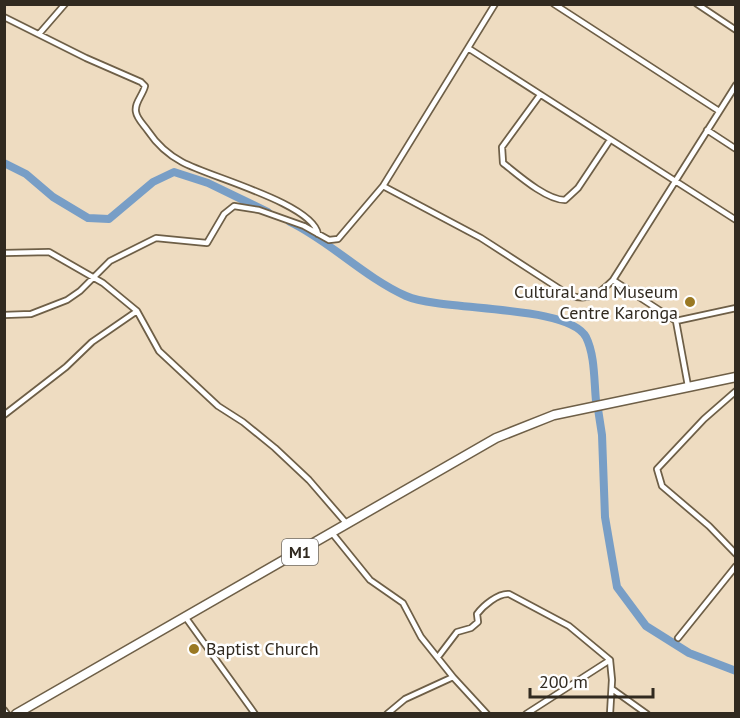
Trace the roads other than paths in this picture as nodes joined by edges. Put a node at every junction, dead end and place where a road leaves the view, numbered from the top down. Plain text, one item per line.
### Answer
1 (64, 4) edge
2 (495, 4) edge
3 (554, 4) edge
4 (697, 4) edge
5 (4, 16) edge
6 (735, 30) edge
7 (39, 34) junction
8 (468, 48) junction
9 (735, 85) edge
10 (540, 95) junction
11 (718, 111) junction
12 (707, 130) junction
13 (610, 140) junction
14 (735, 148) edge
15 (675, 181) junction
16 (383, 186) junction
17 (735, 220) edge
18 (318, 234) junction
19 (4, 253) edge
20 (93, 277) junction
21 (612, 280) junction
22 (735, 308) edge
23 (137, 311) junction
24 (4, 315) edge
25 (676, 321) junction
26 (735, 377) edge
27 (687, 387) junction
28 (735, 391) edge
29 (4, 406) edge
30 (10, 410) junction
31 (4, 415) edge
32 (347, 524) junction
33 (332, 533) junction
34 (735, 554) edge
35 (735, 566) edge
36 (186, 618) junction
37 (678, 638) dead end
38 (438, 657) junction
39 (610, 660) junction
40 (453, 677) junction
41 (612, 689) junction
42 (16, 714) edge
43 (255, 714) edge
44 (387, 714) edge
45 (487, 714) edge
46 (526, 714) edge
47 (610, 714) edge
48 (646, 714) edge

1 - 7 street
2 - 8 street
3 - 11 street
4 - 6 street
5 - 7 street
7 - 18 street
8 - 10 street
8 - 16 street
9 - 11 street
10 - 13 street
10 - 13 street
11 - 12 street
12 - 14 street
12 - 15 street
13 - 15 street
15 - 17 street
15 - 21 street
16 - 18 street
16 - 21 street
18 - 20 street
19 - 20 street
20 - 23 street
20 - 24 street
21 - 25 street
22 - 25 street
23 - 30 street
23 - 32 street
25 - 27 street
26 - 27 highway, M1
27 - 32 highway, M1
28 - 34 street
29 - 30 street
30 - 31 street
32 - 33 highway, M1
33 - 36 highway, M1
33 - 38 street
35 - 37 street
36 - 42 highway, M1
36 - 43 street
38 - 39 street
38 - 40 street
39 - 41 street
39 - 46 street
40 - 44 street
40 - 45 street
41 - 47 street
41 - 48 street

